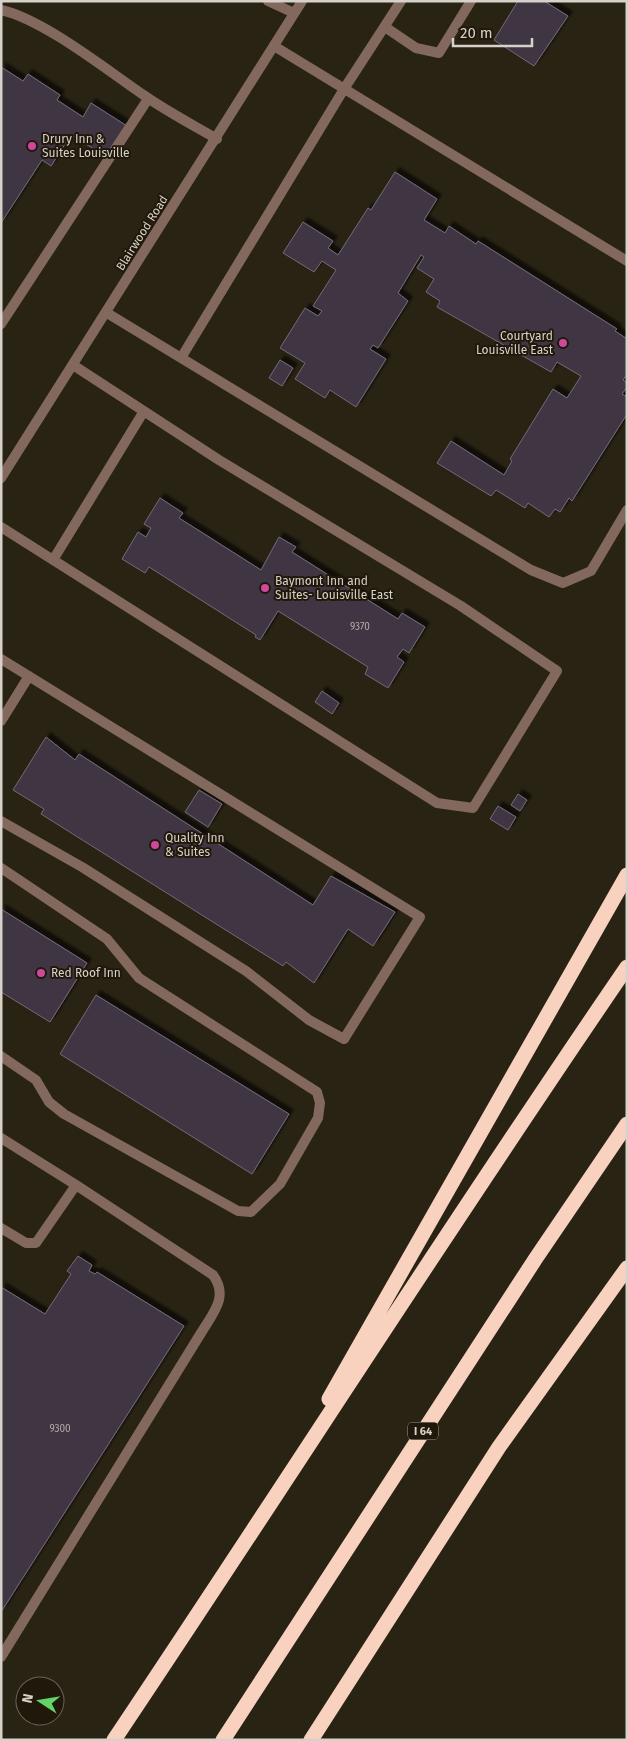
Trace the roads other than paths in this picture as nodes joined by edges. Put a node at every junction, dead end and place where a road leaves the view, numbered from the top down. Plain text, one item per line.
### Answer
1 (268, 1) edge
2 (302, 1) edge
3 (401, 1) edge
4 (471, 1) edge
5 (1, 10) edge
6 (294, 14) junction
7 (385, 27) junction
8 (274, 46) junction
9 (344, 89) junction
10 (148, 99) junction
11 (216, 139) junction
12 (627, 261) edge
13 (106, 313) junction
14 (1, 324) edge
15 (181, 358) junction
16 (73, 365) junction
17 (144, 411) junction
18 (1, 478) edge
19 (627, 510) edge
20 (1, 526) edge
21 (53, 560) junction
22 (1, 659) edge
23 (29, 676) junction
24 (1, 721) edge
25 (1, 821) edge
26 (1, 868) edge
27 (627, 875) edge
28 (627, 967) edge
29 (1, 1056) edge
30 (627, 1124) edge
31 (1, 1138) edge
32 (76, 1185) junction
33 (1, 1228) edge
34 (627, 1266) edge
35 (260, 1522) junction
36 (1, 1657) edge
37 (114, 1740) edge
38 (223, 1740) edge
39 (311, 1740) edge

1 - 6 street
2 - 6 street, Blairwood Road
3 - 7 street
4 - 7 street
5 - 10 street
6 - 8 street, Blairwood Road
7 - 9 street
8 - 9 street
8 - 11 street, Blairwood Road
9 - 12 street
9 - 15 street
10 - 11 street
10 - 14 street
11 - 13 street, Blairwood Road
13 - 15 street
13 - 16 street, Blairwood Road
15 - 19 street
16 - 17 street
16 - 18 street, Blairwood Road
17 - 21 street
17 - 21 street
20 - 21 street
22 - 23 street
23 - 24 street
23 - 25 street
26 - 29 street
27 - 35 highway
28 - 35 highway
30 - 38 highway, I 64
31 - 32 street
32 - 33 street
32 - 36 street
34 - 39 highway
35 - 37 highway

